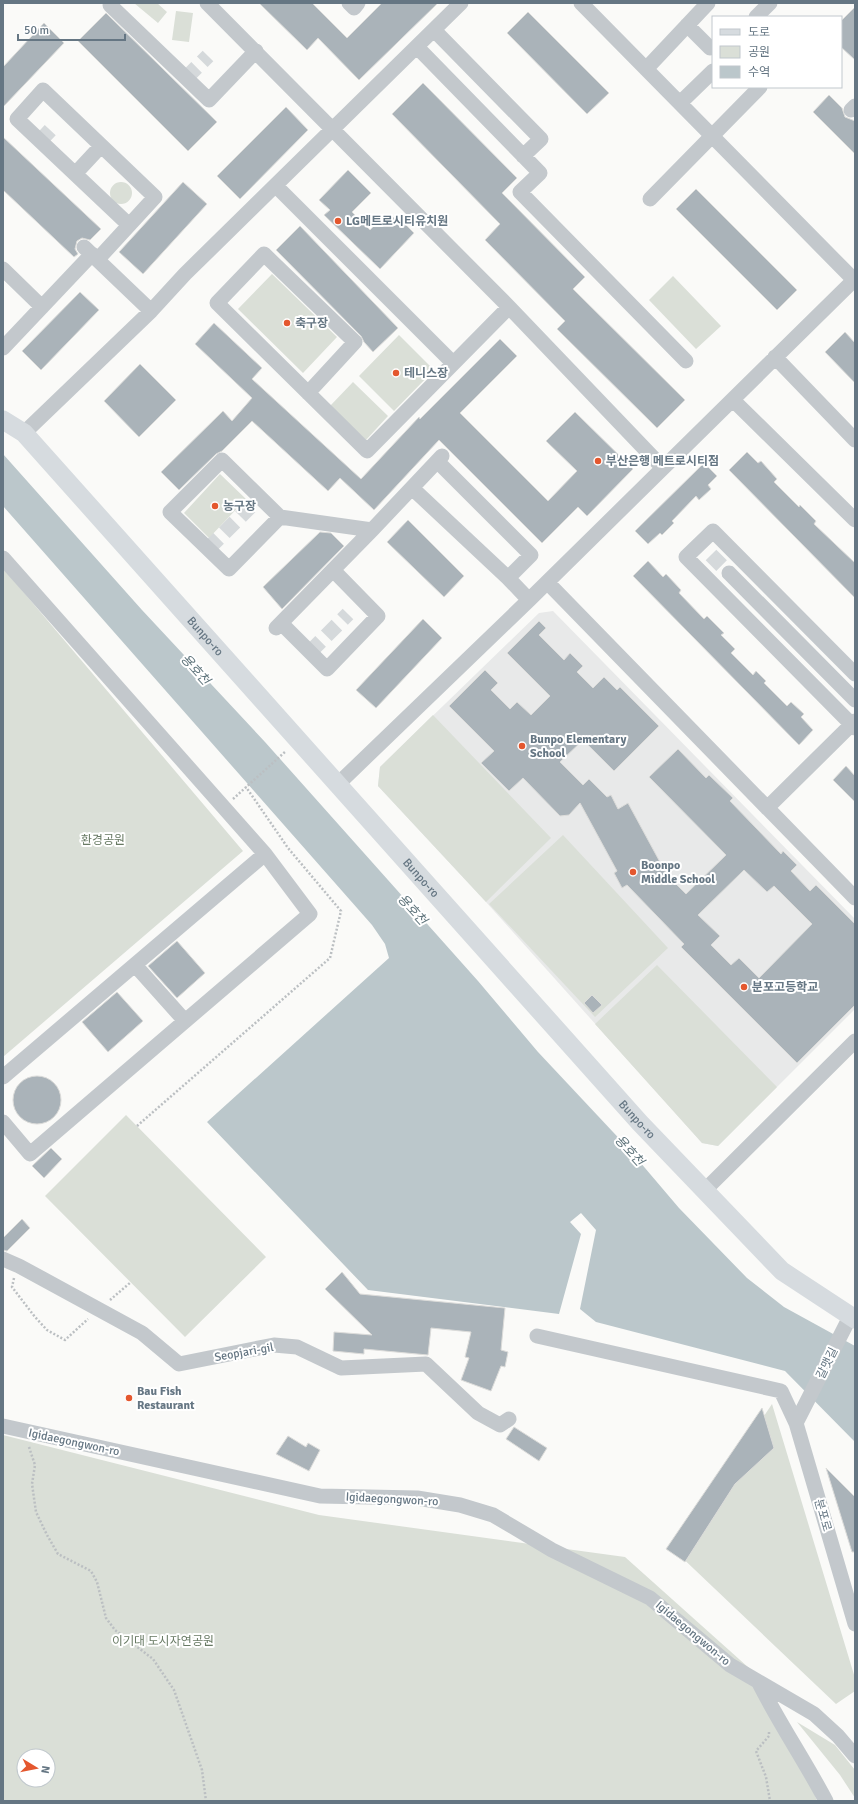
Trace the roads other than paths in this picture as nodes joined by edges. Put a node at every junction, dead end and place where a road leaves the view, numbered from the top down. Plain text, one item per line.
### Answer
1 (112, 3) edge
2 (207, 3) edge
3 (349, 3) edge
4 (358, 3) edge
5 (461, 3) edge
6 (581, 3) edge
7 (708, 3) edge
8 (770, 3) edge
9 (757, 16) edge
10 (686, 26) junction
11 (434, 30) junction
12 (416, 47) junction
13 (712, 50) edge
14 (256, 51) junction
15 (646, 69) junction
16 (712, 72) edge
17 (759, 88) edge
18 (680, 103) junction
19 (333, 129) junction
20 (713, 137) junction
21 (101, 146) junction
22 (523, 156) junction
23 (75, 174) junction
24 (276, 186) junction
25 (650, 199) dead end
26 (129, 226) junction
27 (91, 253) junction
28 (3, 269) edge
29 (855, 280) edge
30 (42, 307) junction
31 (509, 308) junction
32 (151, 311) junction
33 (3, 348) edge
34 (775, 358) junction
35 (686, 361) dead end
36 (453, 363) junction
37 (308, 393) junction
38 (733, 400) junction
39 (3, 420) edge
40 (24, 433) junction
41 (855, 440) edge
42 (663, 468) junction
43 (412, 488) junction
44 (280, 517) junction
45 (854, 519) edge
46 (372, 530) junction
47 (3, 558) edge
48 (742, 560) junction
49 (334, 570) junction
50 (729, 573) junction
51 (508, 578) junction
52 (547, 582) junction
53 (715, 586) junction
54 (529, 600) junction
55 (855, 674) edge
56 (855, 700) edge
57 (854, 725) edge
58 (338, 784) junction
59 (767, 808) junction
60 (265, 854) junction
61 (855, 898) edge
62 (135, 964) junction
63 (185, 1021) junction
64 (855, 1041) edge
65 (3, 1077) edge
66 (3, 1122) edge
67 (704, 1191) junction
68 (3, 1259) edge
69 (852, 1318) edge
70 (537, 1336) dead end
71 (509, 1419) dead end
72 (796, 1423) junction
73 (3, 1426) edge
74 (855, 1624) edge
75 (759, 1683) junction
76 (855, 1756) edge
77 (826, 1801) edge

1 - 14 street
2 - 14 street
3 - 4 street
5 - 11 street
6 - 15 street
7 - 10 street
8 - 9 street
10 - 13 street
10 - 15 street
11 - 12 street
11 - 22 street
12 - 19 street
12 - 22 street
14 - 19 street
15 - 18 street
16 - 18 street
17 - 20 street
18 - 20 street
19 - 24 street
19 - 31 street
20 - 25 street
20 - 29 street
21 - 23 street
21 - 23 street
21 - 26 street
22 - 35 street
23 - 26 street
24 - 32 street
24 - 36 street
26 - 27 street
27 - 30 street
27 - 32 street
28 - 30 street
29 - 34 street
30 - 33 street
31 - 36 street
31 - 42 street
32 - 40 street
34 - 38 street
34 - 41 street
36 - 37 street
37 - 37 street
38 - 42 street
38 - 45 street
39 - 40 main road, Bunpo-ro
40 - 58 main road, Bunpo-ro
42 - 52 street
43 - 46 street
43 - 51 street
43 - 51 street
44 - 44 street
44 - 46 street
46 - 49 street
47 - 60 street
48 - 50 street
48 - 53 street
48 - 55 street
49 - 49 street
50 - 53 street
50 - 56 street
51 - 54 street
52 - 54 street
52 - 59 street
53 - 57 street
54 - 58 street
57 - 59 street
58 - 67 main road, Bunpo-ro
59 - 61 street
60 - 62 street
60 - 63 street
62 - 63 street
62 - 65 street
63 - 66 street
64 - 67 street
67 - 69 main road, Bunpo-ro
68 - 71 street, Seopjari-gil
69 - 72 street, 갈맷길
70 - 72 street, 분포로
72 - 74 street, 분포로
73 - 75 street, Igidaegongwon-ro
75 - 76 street, Igidaegongwon-ro
75 - 77 street

